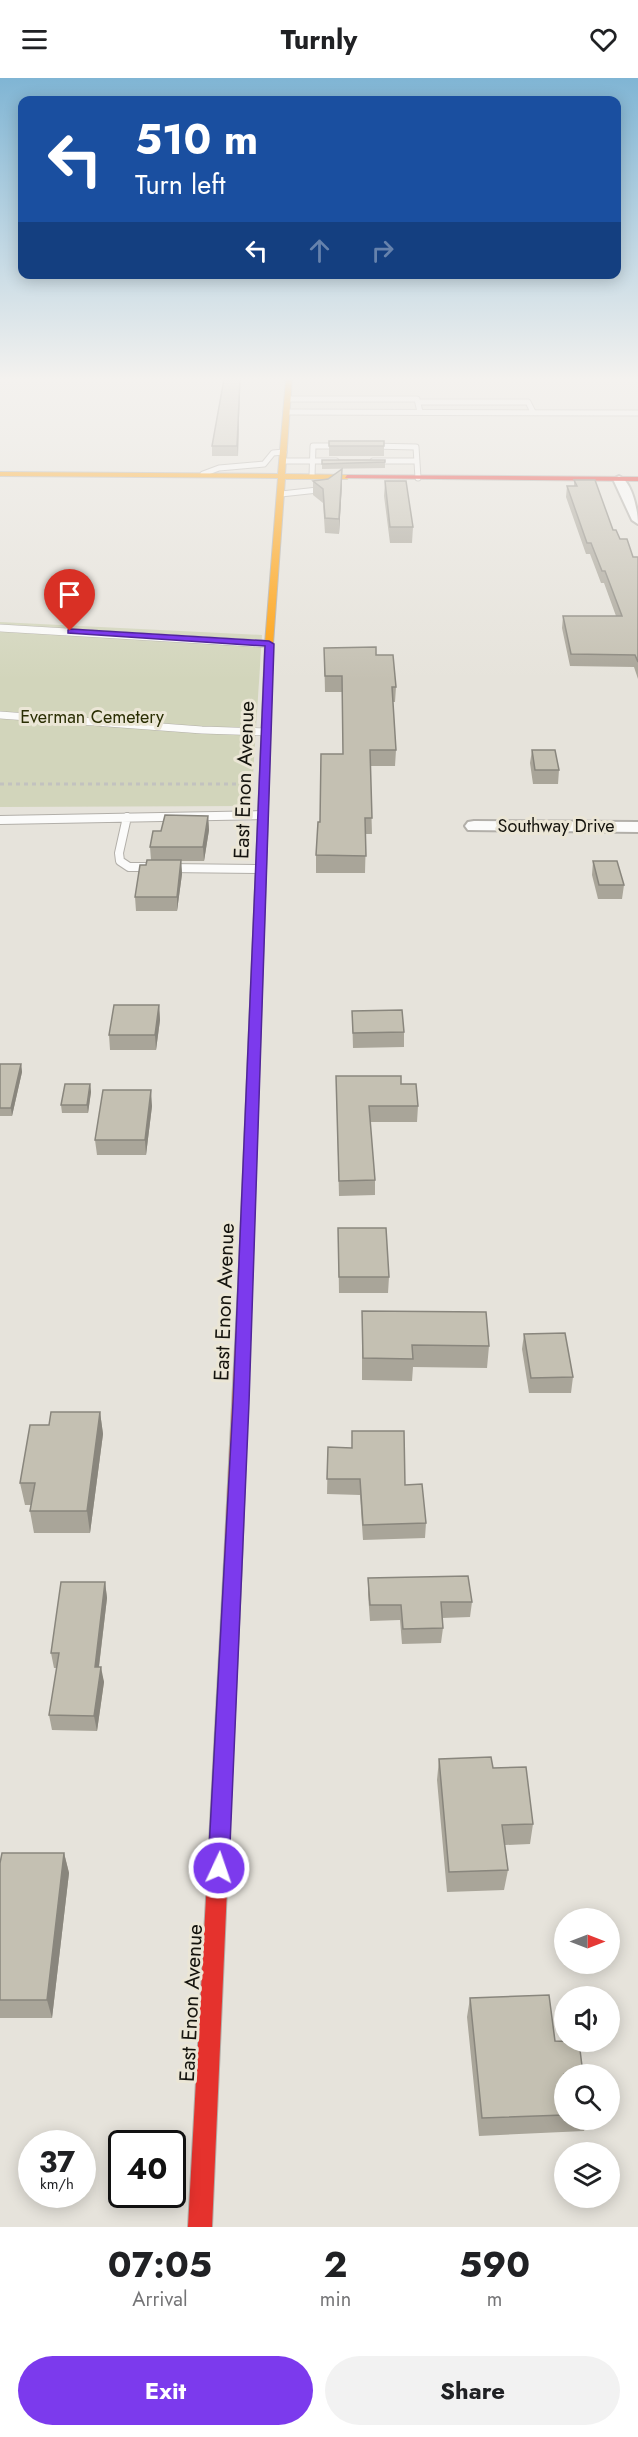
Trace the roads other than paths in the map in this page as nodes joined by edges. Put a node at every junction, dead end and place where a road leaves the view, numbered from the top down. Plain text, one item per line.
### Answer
1 (283, 479) edge
2 (325, 479) edge
3 (391, 479) edge
4 (619, 479) edge
5 (335, 482) junction
6 (281, 494) junction
7 (638, 520) edge
8 (0, 628) edge
9 (269, 644) junction
10 (0, 715) edge
11 (268, 732) junction
12 (263, 815) junction
13 (127, 817) junction
14 (0, 820) edge
15 (474, 826) dead end
16 (638, 827) edge
17 (261, 869) junction
18 (200, 2227) edge

1 - 6 street, East Enon Avenue
2 - 5 street
3 - 5 street
4 - 7 street
5 - 6 lane
6 - 9 street, East Enon Avenue
8 - 9 lane
9 - 11 street, East Enon Avenue
10 - 11 lane
11 - 12 street, East Enon Avenue
12 - 13 lane
12 - 17 street, East Enon Avenue
13 - 14 lane
13 - 17 lane
15 - 16 street, Southway Drive
17 - 18 street, East Enon Avenue

